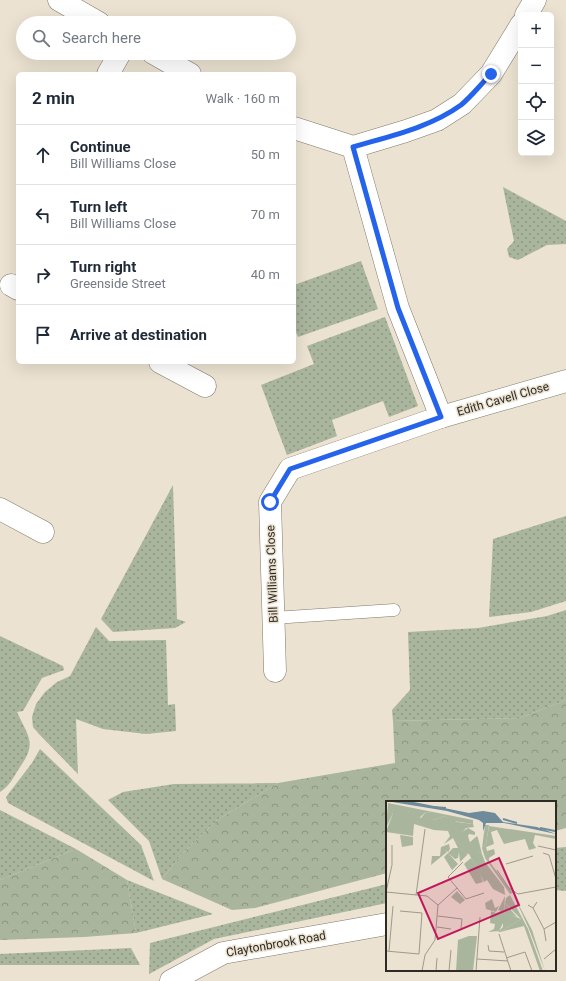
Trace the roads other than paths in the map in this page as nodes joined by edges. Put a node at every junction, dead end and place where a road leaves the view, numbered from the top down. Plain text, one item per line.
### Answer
1 (59, 0) edge
2 (535, 0) edge
3 (528, 12) edge
4 (88, 16) edge
5 (518, 30) edge
6 (116, 60) edge
7 (165, 60) edge
8 (109, 72) edge
9 (186, 72) edge
10 (296, 129) edge
11 (353, 147) junction
12 (164, 364) edge
13 (566, 381) edge
14 (205, 386) dead end
15 (441, 417) junction
16 (0, 509) edge
17 (43, 532) dead end
18 (394, 610) dead end
19 (273, 618) junction
20 (274, 671) dead end
21 (386, 924) edge
22 (171, 981) edge

1 - 4 street
2 - 3 street
5 - 11 street
6 - 8 street
7 - 9 street
10 - 11 street
11 - 15 street
12 - 14 street
13 - 15 street, Edith Cavell Close
15 - 19 street, Bill Williams Close
16 - 17 street
18 - 19 lane
19 - 20 street, Bill Williams Close
21 - 22 street, Claytonbrook Road

